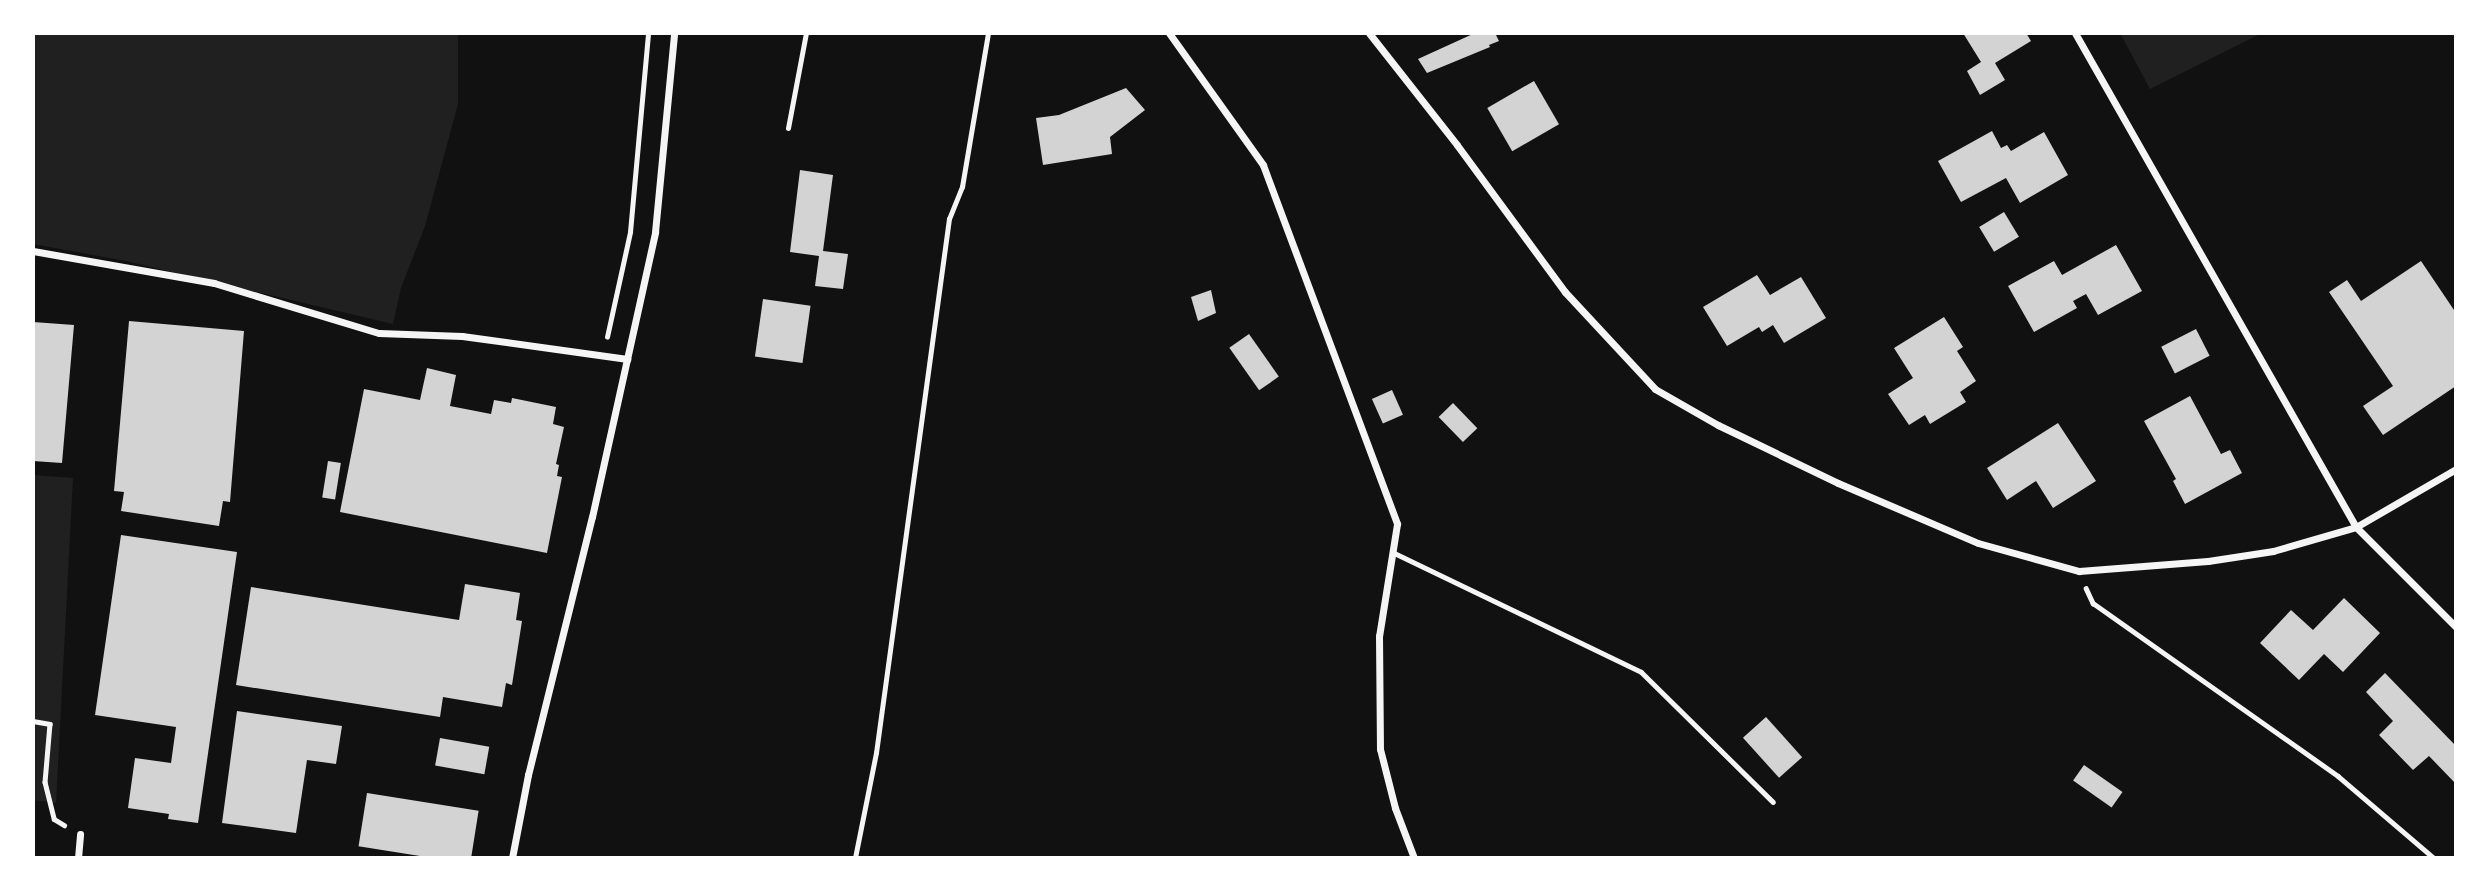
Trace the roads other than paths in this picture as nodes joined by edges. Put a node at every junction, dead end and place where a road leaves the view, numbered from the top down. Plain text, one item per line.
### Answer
1 (674, 33) edge
2 (806, 33) edge
3 (1169, 33) edge
4 (1369, 33) edge
5 (2075, 33) edge
6 (788, 128) dead end
7 (33, 251) edge
8 (627, 359) junction
9 (2456, 469) edge
10 (2356, 527) junction
11 (1392, 552) junction
12 (2456, 626) edge
13 (1773, 802) dead end
14 (80, 834) road end
15 (78, 858) edge
16 (512, 858) edge
17 (1414, 858) edge

1 - 8 street
2 - 6 lane
3 - 11 street
4 - 10 street
5 - 10 street
7 - 8 street
8 - 16 street
9 - 10 street
10 - 12 street
11 - 13 lane
11 - 17 street
14 - 15 street

